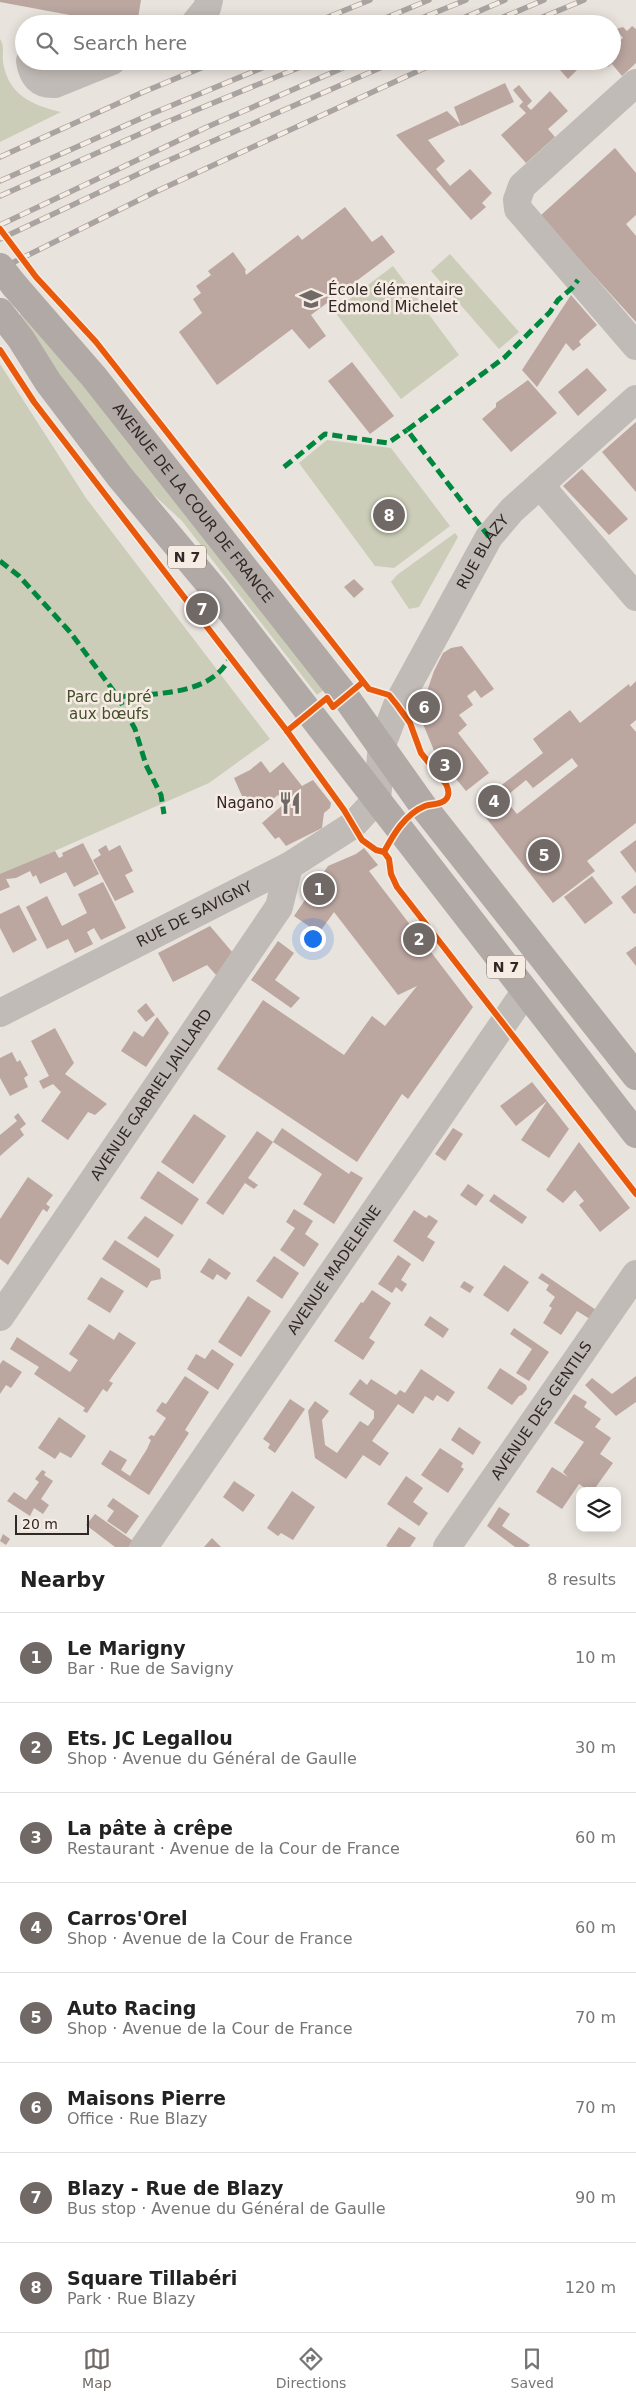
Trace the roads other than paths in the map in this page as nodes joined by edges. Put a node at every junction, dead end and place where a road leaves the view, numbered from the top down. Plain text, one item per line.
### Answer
1 (209, 0) edge
2 (201, 15) edge
3 (32, 70) edge
4 (89, 70) edge
5 (636, 83) edge
6 (7, 276) edge
7 (0, 312) edge
8 (636, 346) edge
9 (636, 399) edge
10 (540, 485) junction
11 (636, 597) edge
12 (382, 745) junction
13 (377, 799) junction
14 (289, 866) junction
15 (525, 992) junction
16 (0, 1013) edge
17 (636, 1076) edge
18 (636, 1134) edge
19 (636, 1274) edge
20 (0, 1317) edge
21 (144, 1547) edge
22 (448, 1547) edge

1 - 2 street
3 - 4 street
5 - 8 street
6 - 12 main road, AVENUE DE LA COUR DE FRANCE / N 7
7 - 13 main road, N 7
9 - 10 street, RUE BLAZY
10 - 11 street
10 - 12 street, RUE BLAZY
12 - 13 street
12 - 17 main road, AVENUE DE LA COUR DE FRANCE / N 7
13 - 14 street, RUE DE SAVIGNY
13 - 15 main road, N 7
14 - 16 street, RUE DE SAVIGNY
14 - 20 street, AVENUE GABRIEL JAILLARD
15 - 18 main road, N 7
15 - 21 street, AVENUE MADELEINE
19 - 22 street, AVENUE DES GENTILS

